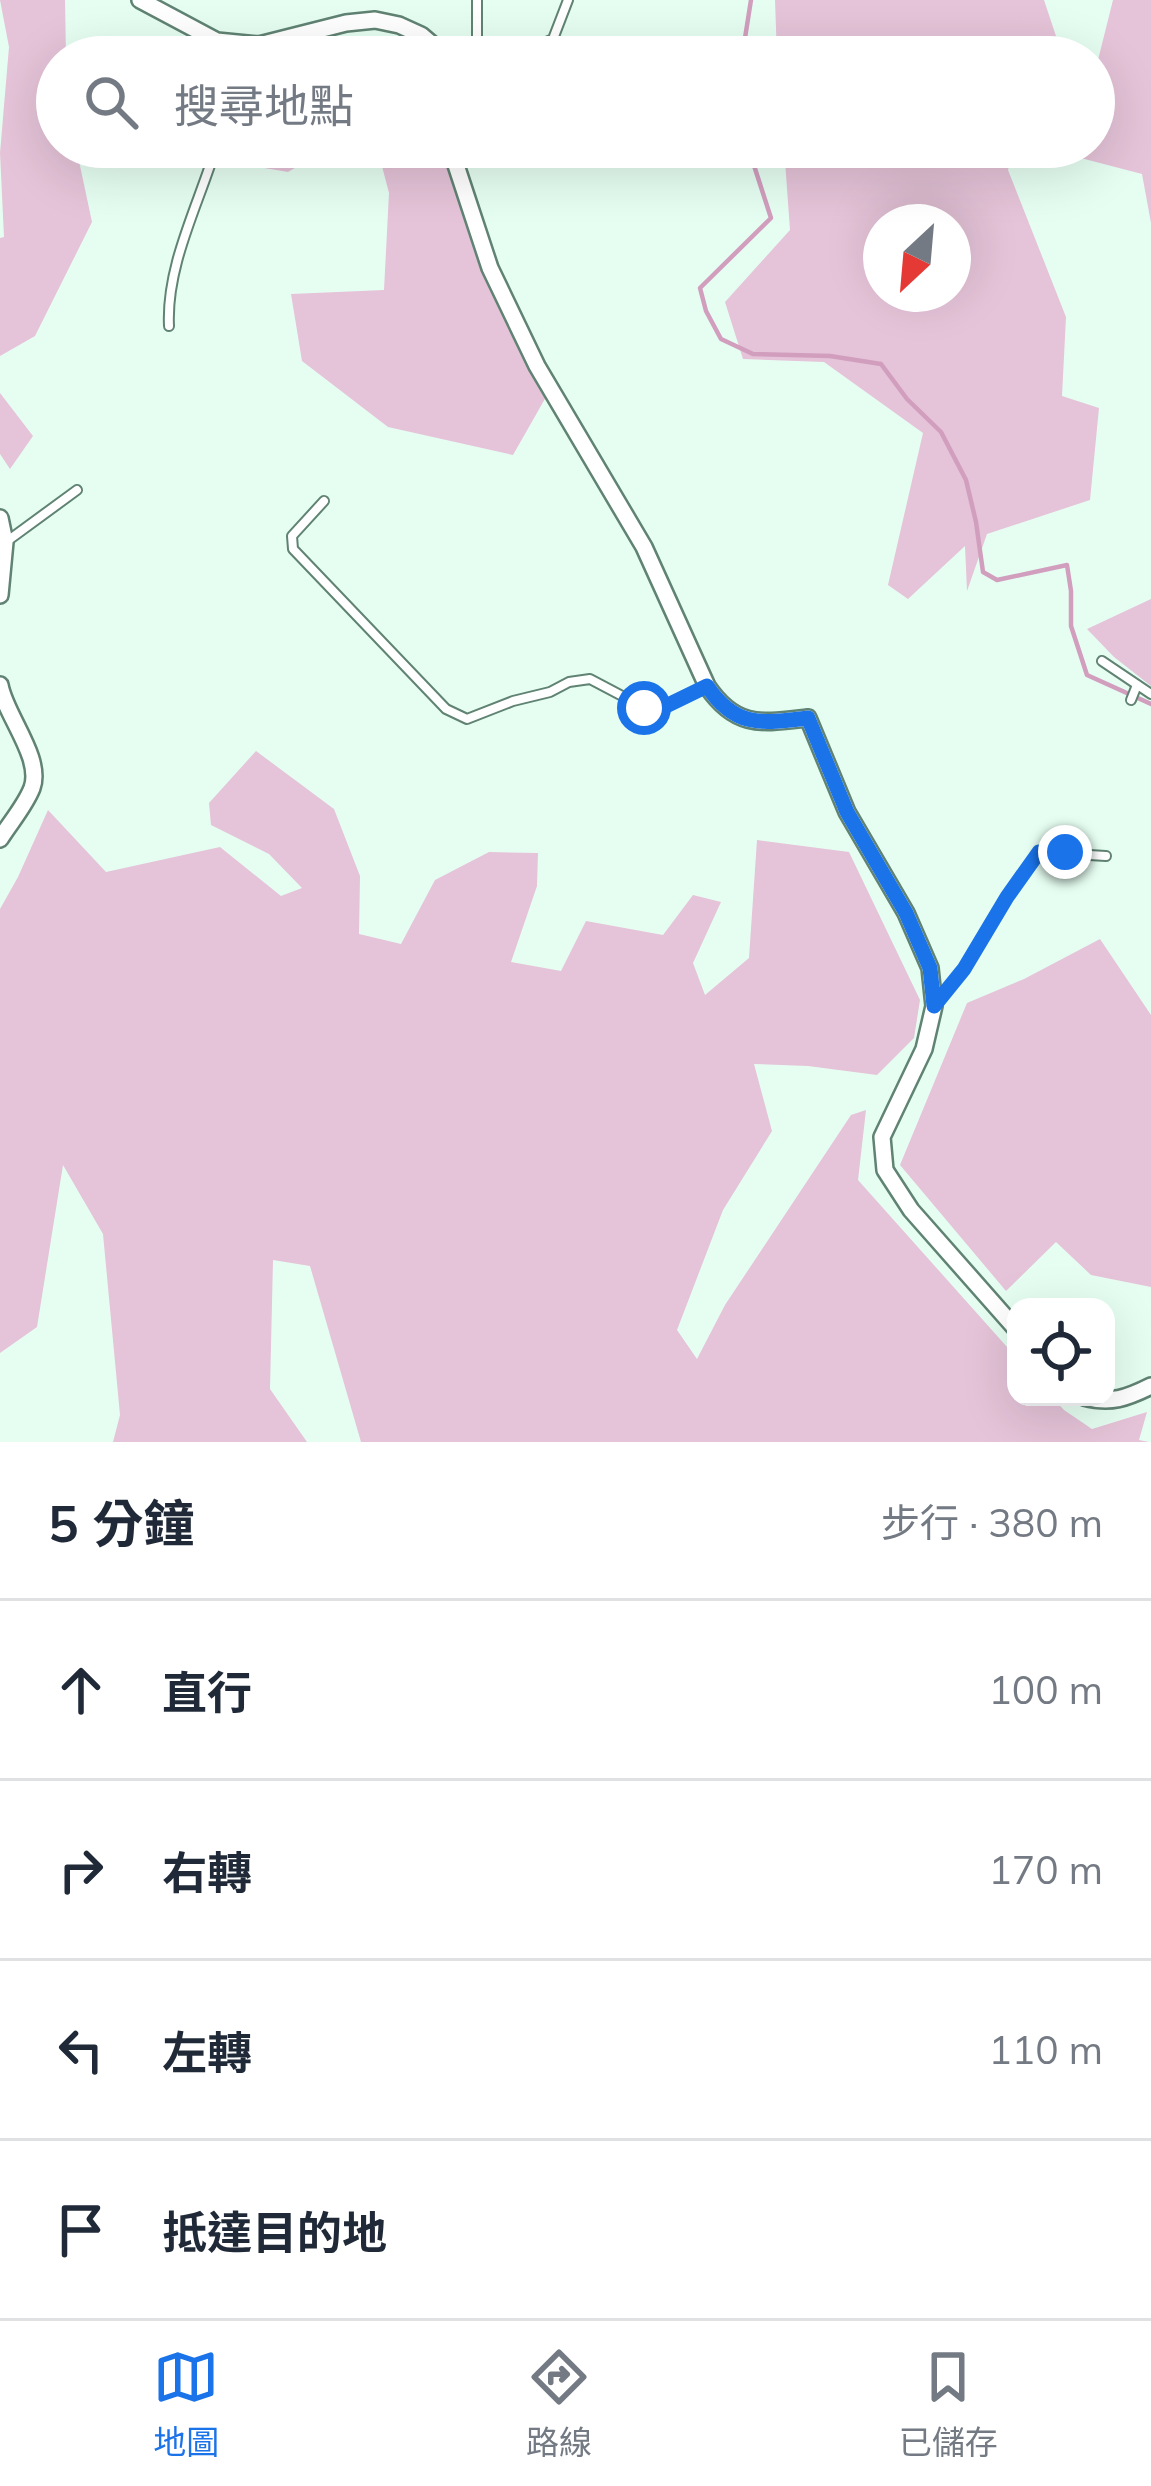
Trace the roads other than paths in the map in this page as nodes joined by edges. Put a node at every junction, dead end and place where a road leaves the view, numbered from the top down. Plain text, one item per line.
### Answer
1 (140, 0) edge
2 (477, 0) edge
3 (568, 0) edge
4 (208, 36) edge
5 (307, 36) edge
6 (422, 36) edge
7 (477, 36) edge
8 (554, 36) edge
9 (209, 168) edge
10 (457, 168) edge
11 (169, 326) dead end
12 (77, 490) dead end
13 (324, 501) dead end
14 (0, 518) edge
15 (5, 542) junction
16 (0, 595) edge
17 (1102, 661) dead end
18 (0, 685) edge
19 (707, 686) junction
20 (1137, 686) junction
21 (1151, 694) edge
22 (1132, 700) dead end
23 (0, 839) edge
24 (1106, 856) dead end
25 (934, 1006) junction
26 (1007, 1319) edge
27 (1151, 1386) edge
28 (1115, 1401) edge

1 - 4 street
2 - 7 lane
3 - 8 lane
5 - 6 street
9 - 11 lane
10 - 19 street
12 - 15 lane
13 - 19 lane
14 - 15 street
15 - 16 street
17 - 20 lane
18 - 23 street
19 - 25 street
20 - 21 lane
20 - 22 lane
24 - 25 lane
25 - 26 street
27 - 28 street

